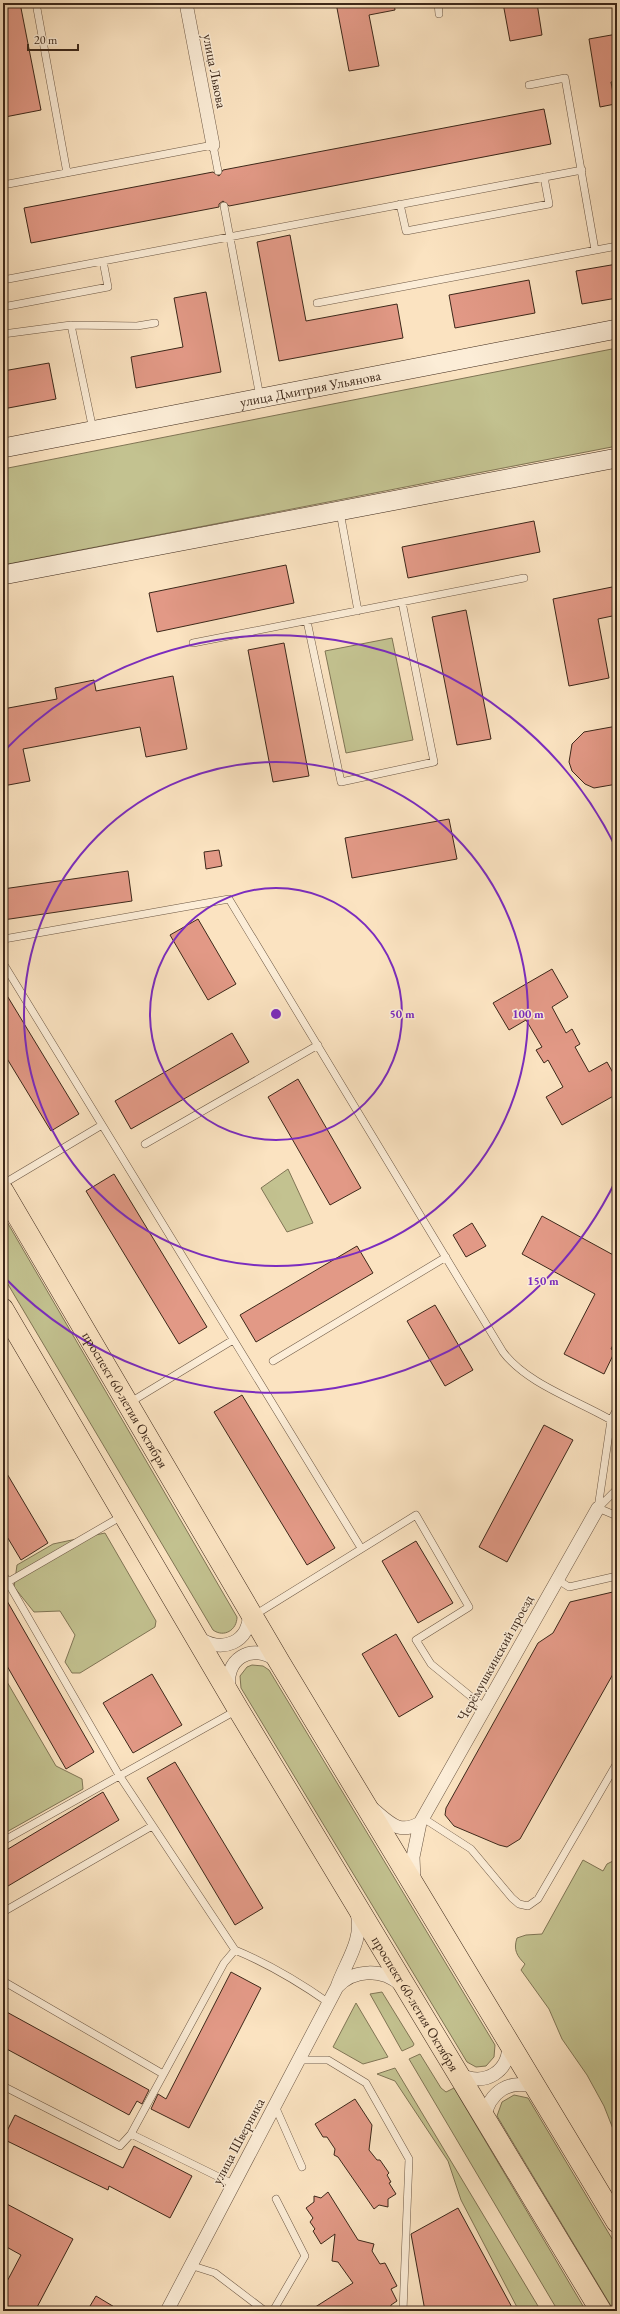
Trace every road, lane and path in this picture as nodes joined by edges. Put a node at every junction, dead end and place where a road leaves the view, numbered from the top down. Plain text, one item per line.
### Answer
1 (36, 3) edge
2 (186, 3) edge
3 (438, 3) edge
4 (439, 14) dead end
5 (529, 85) dead end
6 (213, 145) junction
7 (582, 170) junction
8 (218, 171) dead end
9 (67, 173) junction
10 (544, 177) junction
11 (3, 185) edge
12 (400, 204) junction
13 (224, 206) dead end
14 (230, 236) junction
15 (617, 246) edge
16 (595, 250) junction
17 (103, 260) junction
18 (3, 280) edge
19 (317, 303) dead end
20 (3, 307) edge
21 (156, 323) dead end
22 (71, 325) junction
23 (617, 329) edge
24 (3, 334) edge
25 (260, 397) junction
26 (93, 431) junction
27 (3, 448) edge
28 (617, 458) edge
29 (340, 512) junction
30 (3, 575) edge
31 (524, 578) dead end
32 (402, 602) junction
33 (358, 611) junction
34 (307, 621) junction
35 (193, 643) dead end
36 (3, 942) edge
37 (3, 963) edge
38 (318, 1044) junction
39 (102, 1125) junction
40 (145, 1144) dead end
41 (3, 1184) edge
42 (3, 1191) edge
43 (446, 1257) junction
44 (6, 1319) edge
45 (233, 1340) junction
46 (273, 1361) dead end
47 (128, 1404) junction
48 (617, 1409) edge
49 (611, 1420) junction
50 (617, 1489) edge
51 (598, 1508) junction
52 (125, 1515) junction
53 (617, 1516) edge
54 (361, 1548) junction
55 (3, 1574) edge
56 (617, 1576) edge
57 (8, 1582) junction
58 (564, 1583) junction
59 (251, 1612) junction
60 (198, 1637) junction
61 (280, 1663) junction
62 (235, 1702) junction
63 (485, 1708) junction
64 (617, 1763) edge
65 (119, 1775) junction
66 (362, 1800) junction
67 (421, 1821) junction
68 (152, 1826) junction
69 (3, 1841) edge
70 (417, 1893) junction
71 (353, 1897) junction
72 (3, 1912) edge
73 (235, 1950) junction
74 (3, 1981) edge
75 (337, 1987) junction
76 (411, 1994) junction
77 (329, 2003) junction
78 (509, 2043) junction
79 (299, 2060) junction
80 (163, 2074) junction
81 (460, 2075) junction
82 (3, 2086) edge
83 (535, 2087) junction
84 (275, 2105) junction
85 (484, 2118) junction
86 (131, 2134) junction
87 (302, 2167) dead end
88 (233, 2184) junction
89 (276, 2199) dead end
90 (617, 2222) edge
91 (190, 2265) junction
92 (167, 2311) edge
93 (265, 2311) edge
94 (273, 2311) edge
95 (403, 2311) edge
96 (601, 2311) edge

1 - 9 lane
2 - 6 street, улица Львова
3 - 4 lane
5 - 7 lane
6 - 8 lane
6 - 9 lane
7 - 10 lane
7 - 16 lane
9 - 11 lane
10 - 12 lane
10 - 12 lane
12 - 14 lane
13 - 14 lane
14 - 17 lane
14 - 25 lane
15 - 16 lane
16 - 19 lane
17 - 18 lane
17 - 20 lane
21 - 22 lane
22 - 24 lane
22 - 26 lane
23 - 25 main road, улица Дмитрия Ульянова
25 - 26 main road, улица Дмитрия Ульянова
26 - 27 main road, улица Дмитрия Ульянова
28 - 29 main road
29 - 30 main road
29 - 33 lane
31 - 32 lane
32 - 33 lane
32 - 34 lane
33 - 34 lane
34 - 35 lane
36 - 38 lane
37 - 39 lane
38 - 40 lane
38 - 43 lane
39 - 41 lane
39 - 45 lane
42 - 47 main road, проспект 60-летия Октября
43 - 46 lane
43 - 49 lane
44 - 52 main road, проспект 60-летия Октября
45 - 47 lane
45 - 54 lane
47 - 59 main road, проспект 60-летия Октября
48 - 49 lane
49 - 51 lane
50 - 51 lane
51 - 53 lane
51 - 58 street, Черёмушкинский проезд
52 - 57 lane
52 - 60 main road, проспект 60-летия Октября
54 - 59 lane
54 - 63 lane
55 - 57 lane
56 - 58 lane
57 - 65 lane
58 - 63 street, Черёмушкинский проезд
59 - 60 street
59 - 61 main road, проспект 60-летия Октября
60 - 62 main road, проспект 60-летия Октября
61 - 62 street, проспект 60-летия Октября
61 - 66 main road, проспект 60-летия Октября
62 - 65 lane
62 - 71 main road, проспект 60-летия Октября
63 - 67 street, Черёмушкинский проезд
64 - 67 lane
65 - 68 lane
65 - 69 lane
66 - 67 street
66 - 70 main road, проспект 60-летия Октября
67 - 70 street, Черёмушкинский проезд
68 - 72 lane
68 - 73 lane
70 - 78 main road, проспект 60-летия Октября
71 - 75 street, улица Шверника
71 - 76 main road, проспект 60-летия Октября
73 - 77 lane
73 - 80 lane
74 - 80 lane
75 - 76 street, улица Шверника
75 - 77 street, улица Шверника
76 - 81 main road, проспект 60-летия Октября
77 - 79 street, улица Шверника
78 - 81 street
78 - 83 main road, проспект 60-летия Октября
79 - 84 street, улица Шверника
79 - 95 lane
80 - 86 lane
81 - 85 main road, проспект 60-летия Октября
82 - 86 lane
83 - 85 street
83 - 90 main road, проспект 60-летия Октября
84 - 87 lane
84 - 88 street, улица Шверника
85 - 96 main road, проспект 60-летия Октября
86 - 88 lane
88 - 91 street, улица Шверника
89 - 94 lane
91 - 92 street, улица Шверника
91 - 93 lane

